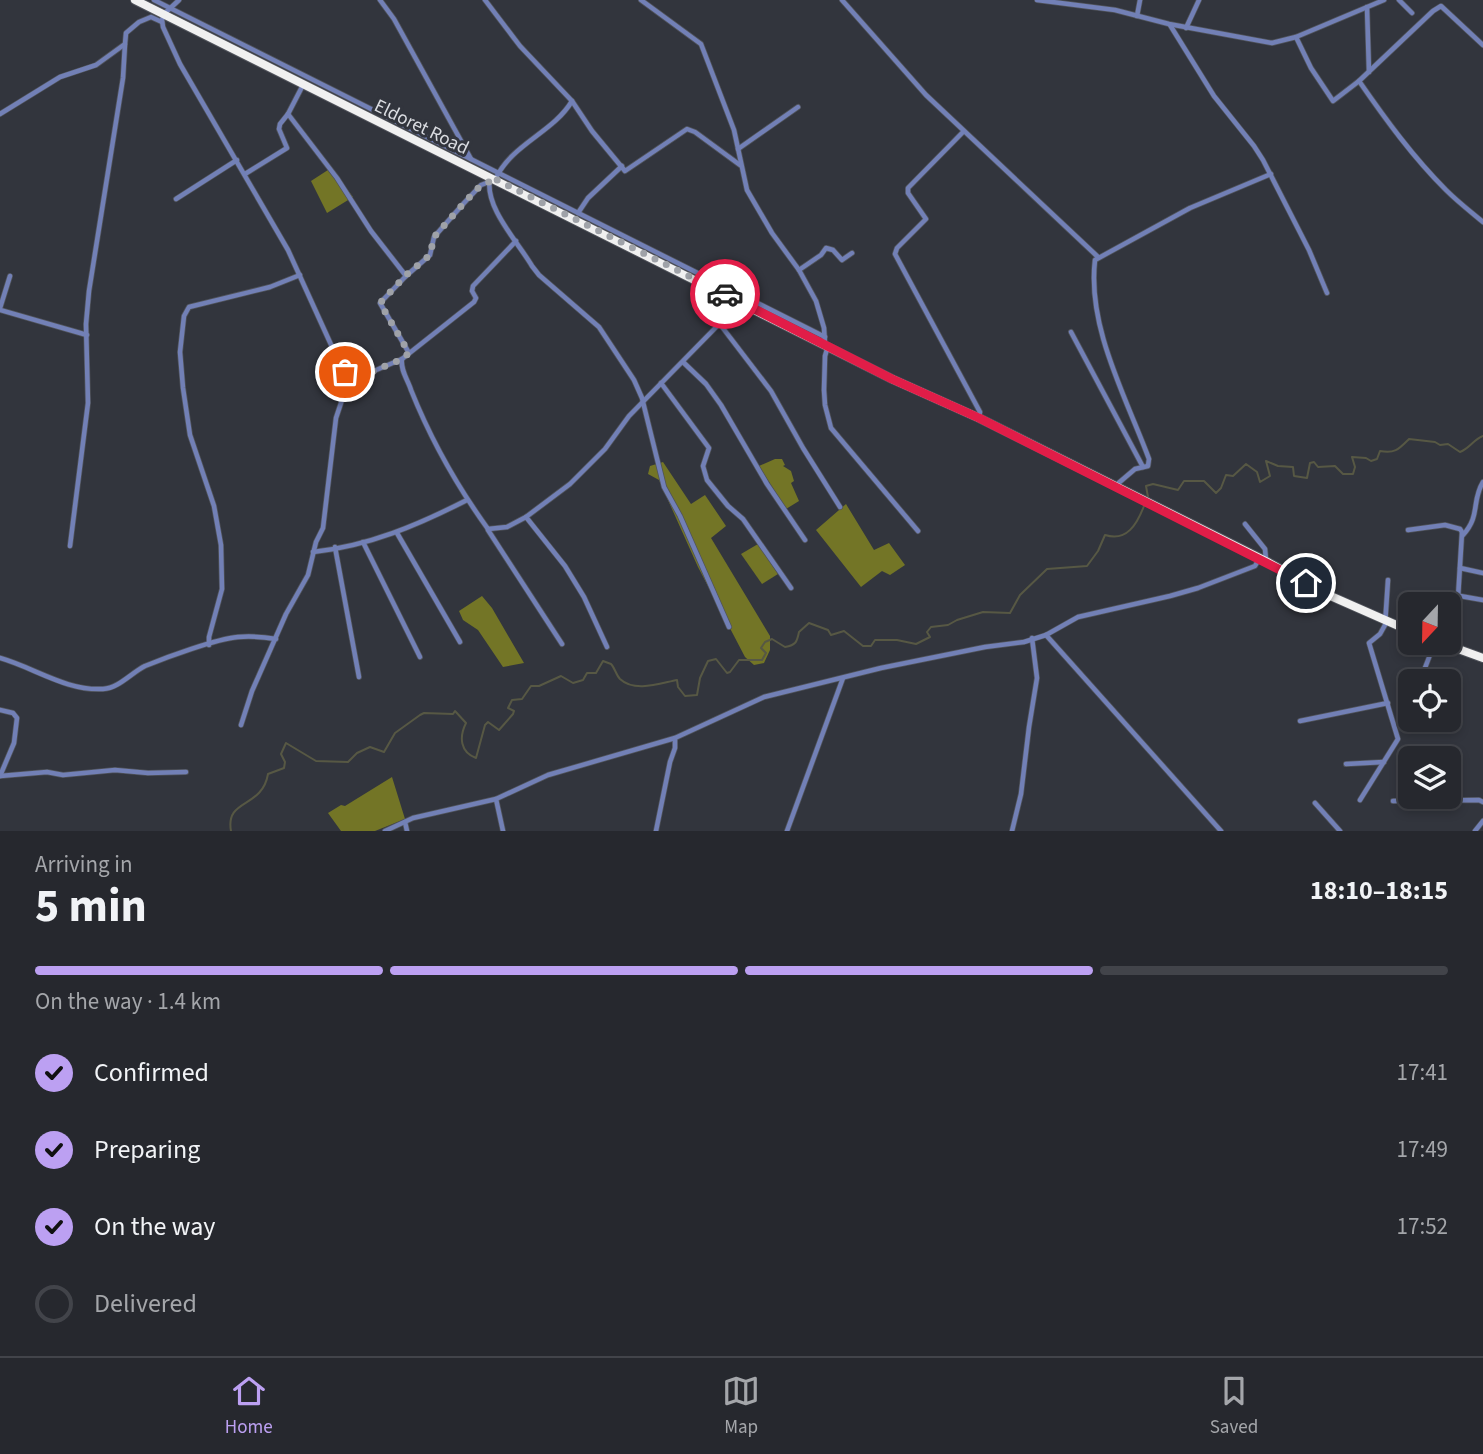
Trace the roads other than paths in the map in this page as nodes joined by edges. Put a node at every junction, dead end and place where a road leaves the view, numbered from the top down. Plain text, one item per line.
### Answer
1 (135, 0) edge
2 (154, 0) edge
3 (179, 0) edge
4 (380, 0) edge
5 (485, 0) edge
6 (641, 0) edge
7 (842, 0) edge
8 (1037, 0) edge
9 (1140, 0) edge
10 (1199, 0) edge
11 (1384, 0) edge
12 (1399, 0) edge
13 (1058, 1) edge
14 (1367, 8) junction
15 (1412, 13) dead end
16 (165, 15) junction
17 (1137, 16) junction
18 (1170, 24) junction
19 (1186, 27) junction
20 (1296, 37) junction
21 (125, 44) junction
22 (1483, 45) edge
23 (1369, 72) junction
24 (1359, 81) junction
25 (303, 84) junction
26 (572, 101) junction
27 (798, 107) dead end
28 (0, 114) edge
29 (288, 114) junction
30 (962, 132) junction
31 (738, 149) junction
32 (471, 159) junction
33 (237, 160) junction
34 (622, 165) junction
35 (740, 165) junction
36 (245, 174) junction
37 (1271, 174) junction
38 (493, 178) junction
39 (176, 199) dead end
40 (578, 213) junction
41 (1483, 222) edge
42 (516, 241) junction
43 (852, 254) dead end
44 (1098, 257) junction
45 (799, 270) junction
46 (300, 275) junction
47 (406, 275) junction
48 (10, 276) dead end
49 (1326, 293) dead end
50 (738, 300) junction
51 (0, 309) edge
52 (719, 323) junction
53 (1071, 332) dead end
54 (87, 335) junction
55 (826, 342) junction
56 (409, 353) junction
57 (402, 359) junction
58 (683, 362) junction
59 (348, 382) junction
60 (662, 383) junction
61 (642, 402) junction
62 (979, 418) junction
63 (1143, 467) junction
64 (1483, 482) edge
65 (1114, 486) junction
66 (468, 500) junction
67 (841, 507) dead end
68 (526, 517) junction
69 (1245, 524) dead end
70 (488, 529) junction
71 (1408, 530) dead end
72 (918, 531) dead end
73 (397, 533) junction
74 (1462, 535) junction
75 (805, 540) dead end
76 (363, 542) junction
77 (70, 546) dead end
78 (335, 547) junction
79 (313, 552) junction
80 (1263, 560) junction
81 (1460, 568) junction
82 (1483, 573) edge
83 (1388, 580) dead end
84 (791, 589) dead end
85 (1460, 592) edge
86 (1461, 596) edge
87 (1483, 600) edge
88 (1385, 621) junction
89 (1398, 626) edge
90 (729, 627) dead end
91 (1046, 635) junction
92 (1032, 638) junction
93 (276, 639) junction
94 (460, 642) dead end
95 (562, 644) dead end
96 (209, 645) junction
97 (607, 647) dead end
98 (1461, 651) edge
99 (420, 657) dead end
100 (0, 659) edge
101 (1483, 659) edge
102 (359, 677) dead end
103 (843, 678) junction
104 (1388, 703) junction
105 (0, 710) edge
106 (1300, 721) dead end
107 (241, 725) dead end
108 (675, 738) junction
109 (1385, 762) junction
110 (1346, 764) dead end
111 (186, 772) dead end
112 (0, 776) edge
113 (496, 799) junction
114 (1360, 800) dead end
115 (1393, 802) dead end
116 (1483, 802) edge
117 (1315, 803) dead end
118 (1483, 821) edge
119 (405, 822) junction
120 (385, 831) edge
121 (407, 831) edge
122 (503, 831) edge
123 (656, 831) edge
124 (788, 831) edge
125 (1012, 831) edge
126 (1221, 831) edge
127 (1340, 831) edge
128 (1475, 831) edge

1 - 16 highway, Eldoret Road
2 - 16 street
3 - 16 street
4 - 32 street
5 - 26 street
6 - 31 street
7 - 30 street
8 - 13 street
9 - 17 street
10 - 19 street
11 - 14 street
12 - 15 street
13 - 17 street
14 - 20 street
14 - 23 street
16 - 21 street
16 - 25 highway, Eldoret Road
16 - 32 street
16 - 33 street
17 - 18 street
18 - 19 street
18 - 37 street
19 - 20 street
20 - 24 street
21 - 28 street
21 - 54 street
22 - 23 street
23 - 24 street
24 - 41 street
25 - 29 street
25 - 38 highway, Eldoret Road
26 - 34 street
26 - 38 street
27 - 31 street
29 - 36 street
29 - 47 street
30 - 44 street
30 - 62 street
31 - 35 street
32 - 38 street
33 - 36 street
33 - 39 street
34 - 35 street
34 - 40 street
35 - 45 street
36 - 46 street
37 - 44 street
37 - 49 street
38 - 40 street
38 - 42 street
38 - 47 street
38 - 50 highway, Eldoret Road
40 - 55 street
42 - 56 street
42 - 61 street
43 - 45 street
44 - 63 street
45 - 55 street
46 - 59 street
46 - 96 street
47 - 56 street
48 - 51 street
50 - 52 street
50 - 55 highway, Eldoret Road
51 - 54 street
52 - 58 street
52 - 67 street
53 - 63 street
54 - 77 street
55 - 62 highway, Eldoret Road
55 - 72 street
56 - 57 street
57 - 59 street
57 - 66 street
58 - 60 street
58 - 75 street
59 - 79 street
60 - 61 street
60 - 84 street
61 - 68 street
61 - 90 street
62 - 65 highway, Eldoret Road
63 - 65 street
64 - 74 street
65 - 80 highway, Eldoret Road
66 - 70 street
66 - 73 street
68 - 70 street
68 - 97 street
69 - 80 street
70 - 95 street
71 - 74 street
73 - 76 street
73 - 94 street
74 - 81 street
76 - 78 street
76 - 99 street
78 - 79 street
78 - 102 street
79 - 93 street
80 - 88 highway, Eldoret Road
80 - 91 street
81 - 82 street
81 - 85 street
83 - 88 street
86 - 87 street
88 - 89 highway, Eldoret Road
88 - 104 street
91 - 92 street
91 - 126 street
92 - 103 street
92 - 125 street
93 - 96 street
93 - 107 street
96 - 100 street
98 - 101 highway
103 - 108 street
103 - 124 street
104 - 106 street
104 - 109 street
105 - 112 street
108 - 113 street
108 - 123 street
109 - 110 street
109 - 114 street
111 - 112 street
113 - 119 street
113 - 122 street
115 - 116 street
117 - 127 street
118 - 128 street
119 - 120 street
119 - 121 street

